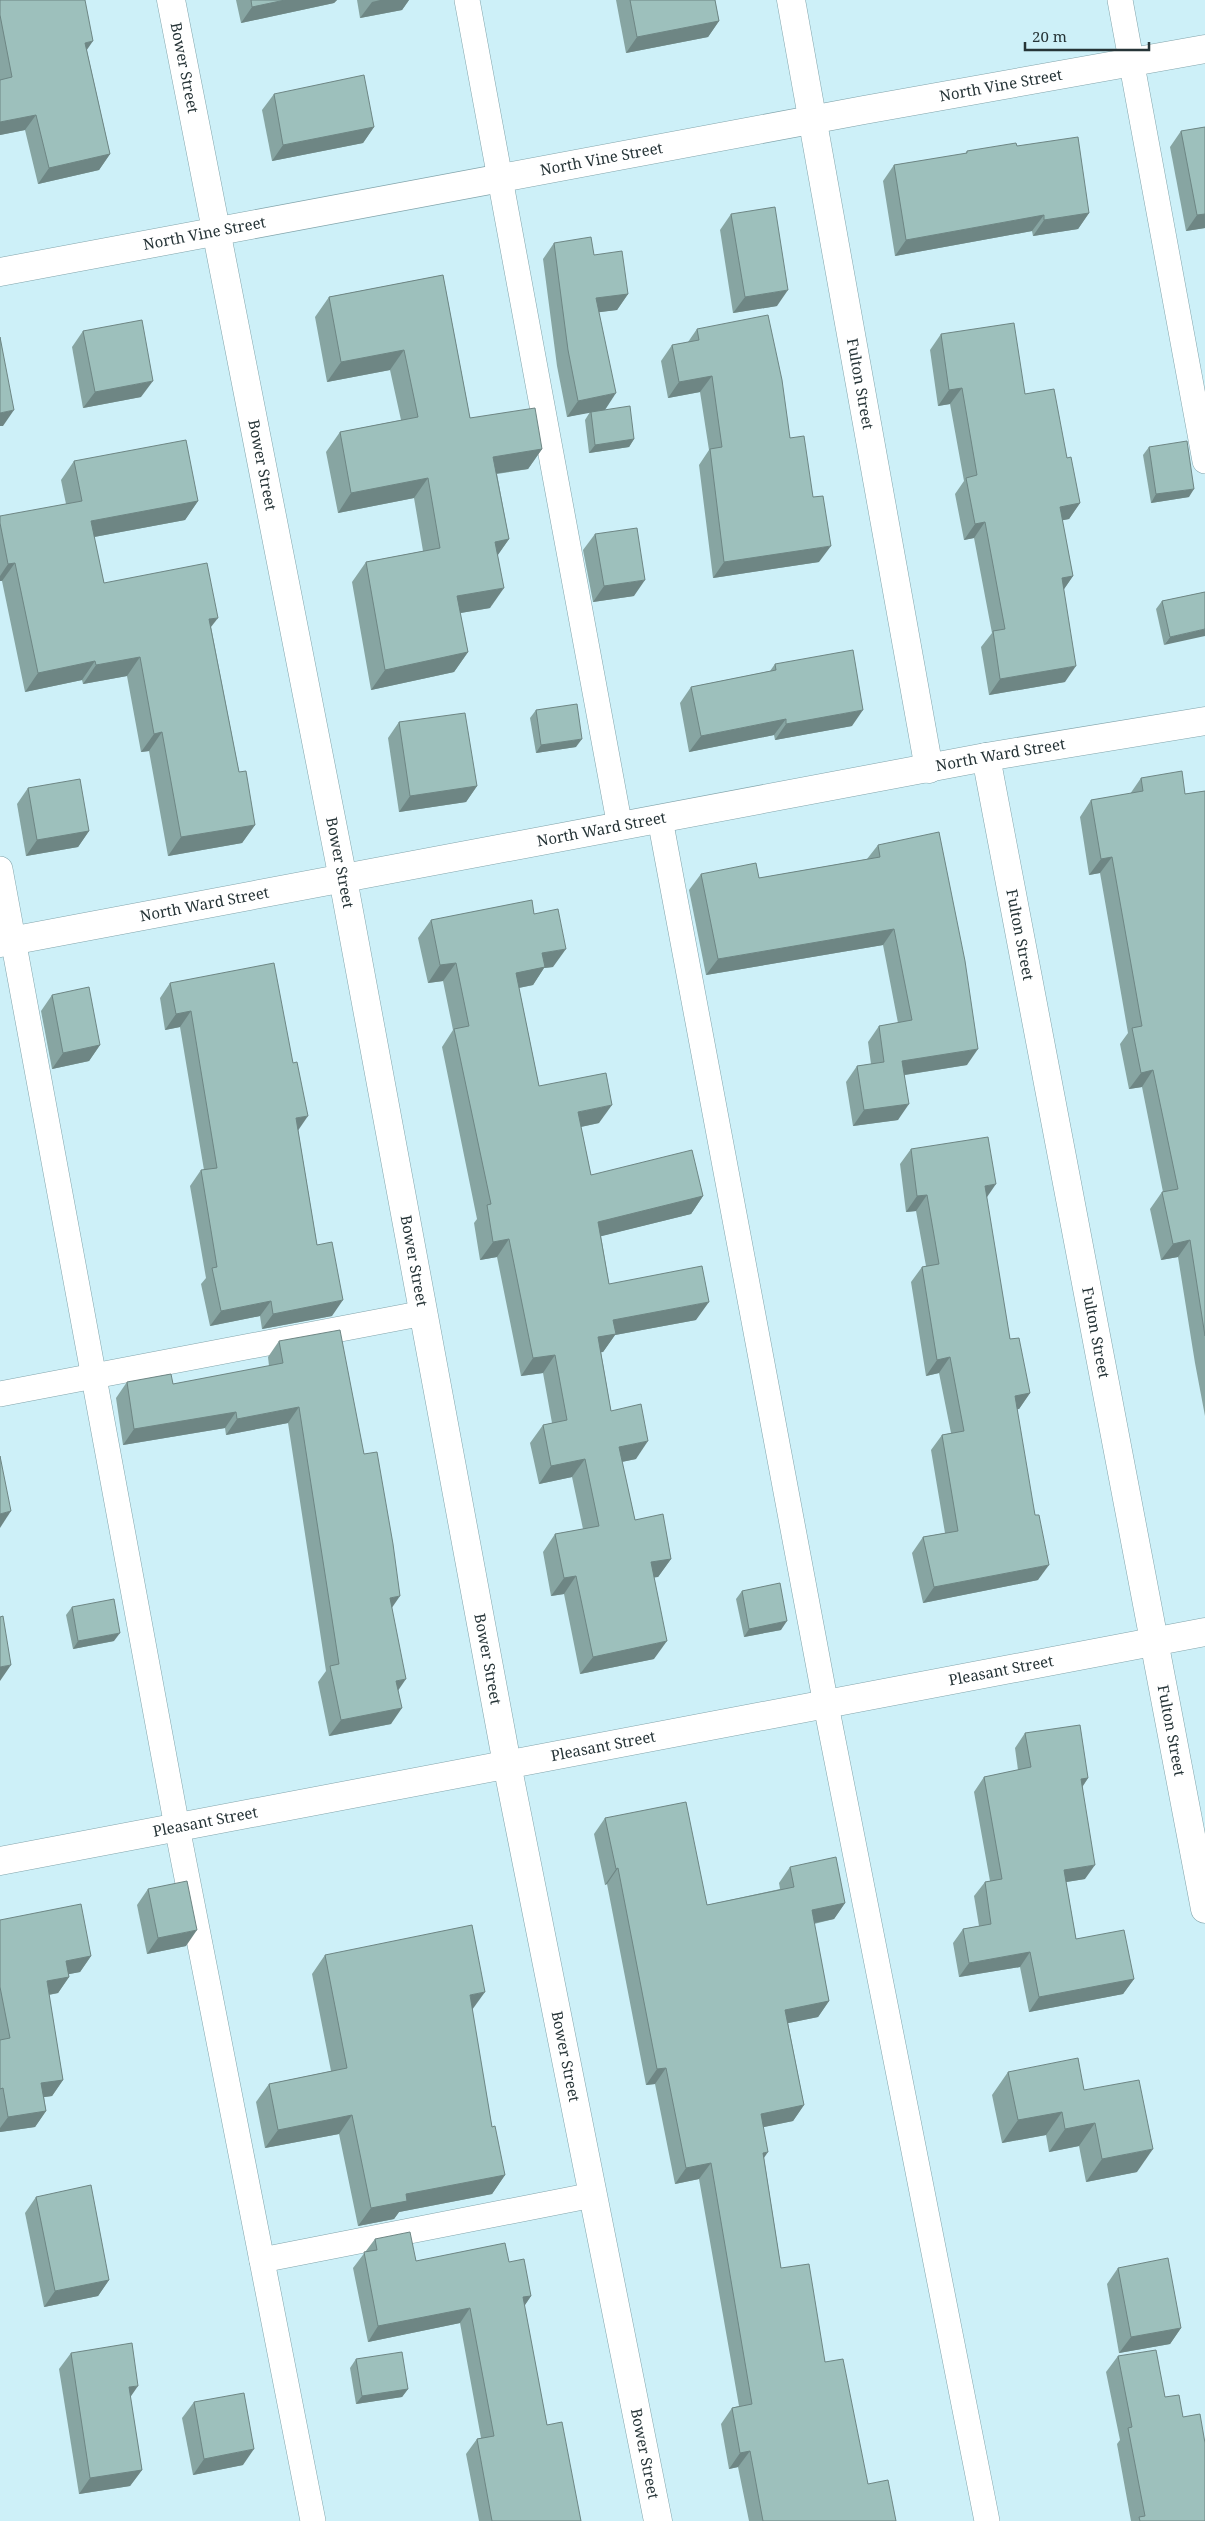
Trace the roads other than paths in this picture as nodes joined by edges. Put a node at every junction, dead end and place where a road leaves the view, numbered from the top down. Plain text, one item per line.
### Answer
1 (171, 0) edge
2 (466, 0) edge
3 (791, 0) edge
4 (1120, 0) edge
5 (1205, 49) edge
6 (1132, 62) junction
7 (812, 120) junction
8 (498, 178) junction
9 (217, 231) junction
10 (0, 272) edge
11 (1205, 461) edge
12 (1205, 721) edge
13 (986, 757) junction
14 (929, 768) junction
15 (660, 819) junction
16 (620, 827) junction
17 (0, 869) edge
18 (344, 879) junction
19 (7, 942) edge
20 (424, 1313) junction
21 (94, 1376) junction
22 (0, 1394) edge
23 (1205, 1632) edge
24 (1153, 1642) junction
25 (826, 1705) junction
26 (506, 1764) junction
27 (177, 1827) junction
28 (0, 1861) edge
29 (1205, 1909) edge
30 (593, 2195) junction
31 (262, 2260) junction
32 (313, 2521) edge
33 (658, 2521) edge
34 (987, 2521) edge

1 - 9 street, Bower Street
2 - 8 lane
3 - 7 street, Fulton Street
4 - 6 lane
5 - 6 street, North Vine Street
6 - 7 street, North Vine Street
6 - 11 lane
7 - 8 street, North Vine Street
7 - 14 street, Fulton Street
8 - 9 street, North Vine Street
8 - 16 lane
9 - 10 street, North Vine Street
9 - 18 street, Bower Street
12 - 13 street, North Ward Street
13 - 14 street, North Ward Street
13 - 24 street, Fulton Street
14 - 15 street, North Ward Street
15 - 16 street, North Ward Street
15 - 25 lane
16 - 18 street, North Ward Street
17 - 19 lane
18 - 19 street, North Ward Street
18 - 20 street, Bower Street
19 - 21 lane
20 - 21 lane
20 - 26 street, Bower Street
21 - 22 lane
21 - 27 lane
23 - 24 street, Pleasant Street
24 - 25 street, Pleasant Street
24 - 29 street, Fulton Street
25 - 26 street, Pleasant Street
25 - 34 lane
26 - 27 street, Pleasant Street
26 - 30 street, Bower Street
27 - 28 street, Pleasant Street
27 - 31 lane
30 - 31 lane
30 - 33 street, Bower Street
31 - 32 lane

